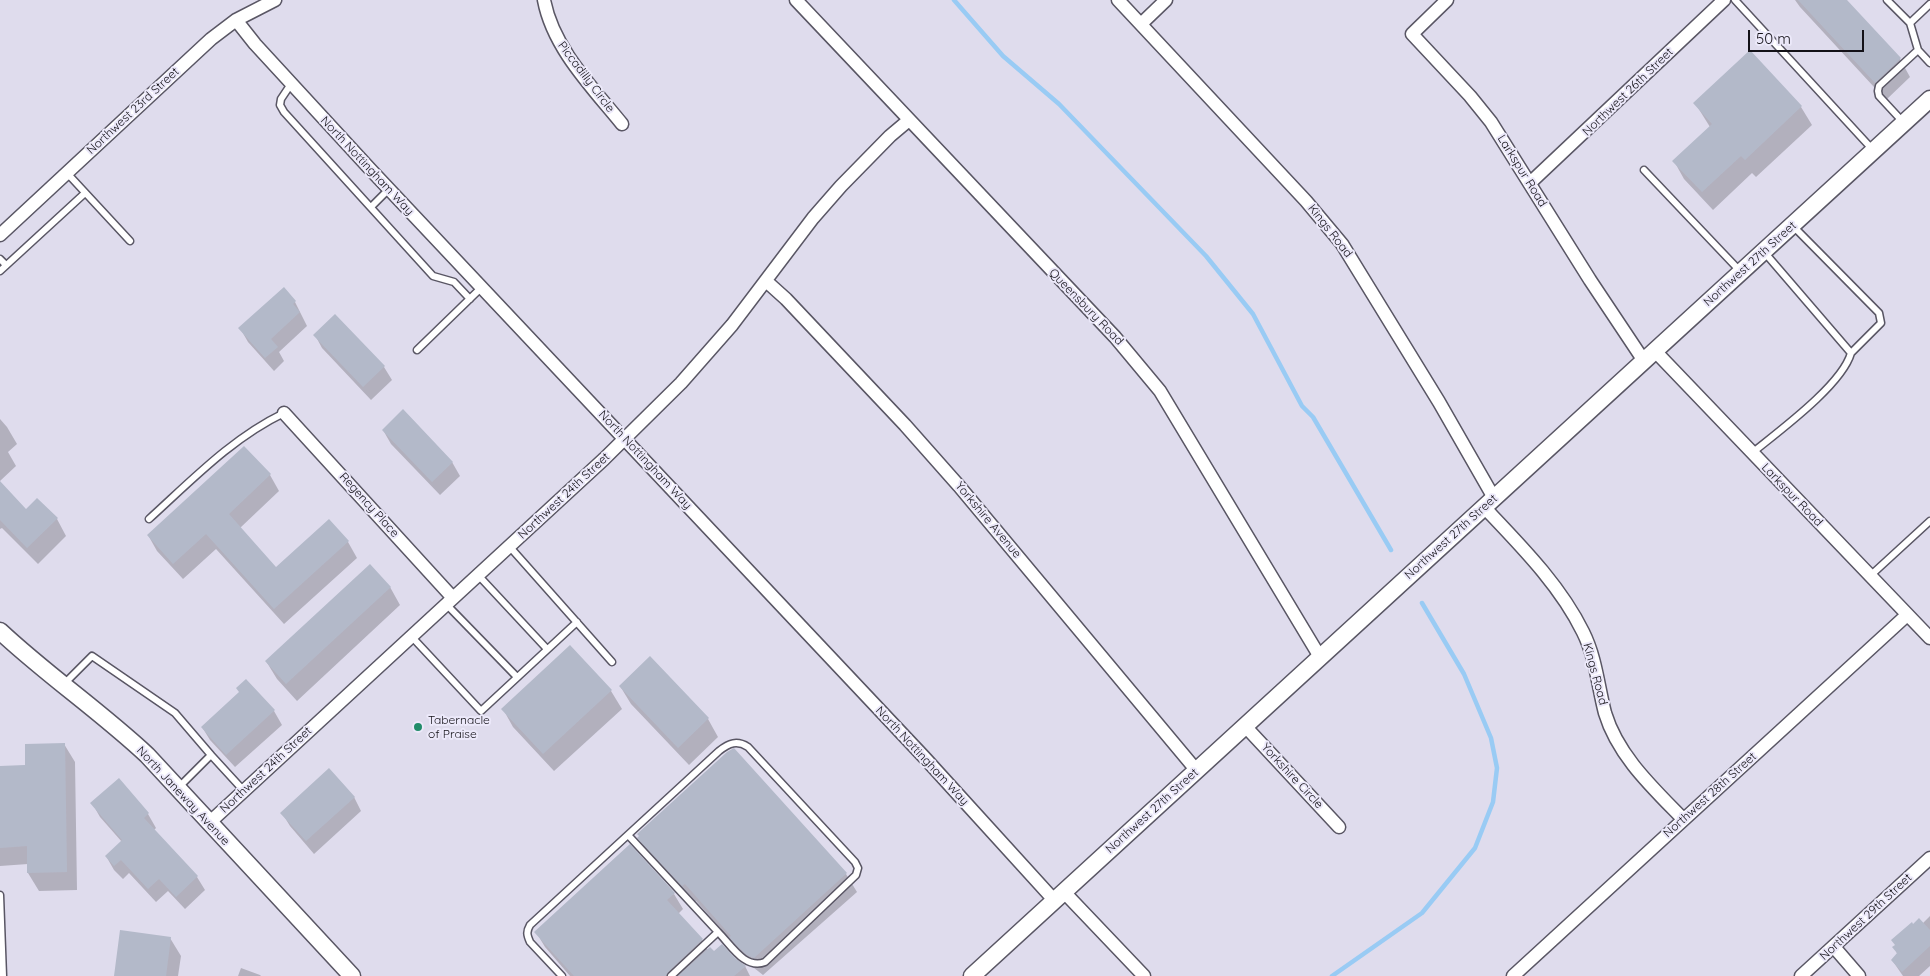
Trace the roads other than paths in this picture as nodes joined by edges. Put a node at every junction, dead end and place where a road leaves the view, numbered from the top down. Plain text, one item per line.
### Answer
1 (275, 0) edge
2 (544, 0) edge
3 (796, 0) edge
4 (1118, 0) edge
5 (1166, 0) edge
6 (1447, 0) edge
7 (1724, 0) edge
8 (1735, 0) edge
9 (1887, 0) edge
10 (1930, 4) edge
11 (236, 20) junction
12 (1141, 24) junction
13 (1910, 24) junction
14 (1918, 50) junction
15 (1930, 63) edge
16 (292, 84) junction
17 (1930, 99) edge
18 (909, 120) junction
19 (1904, 123) junction
20 (622, 124) dead end
21 (1874, 150) junction
22 (1644, 170) dead end
23 (67, 173) junction
24 (1530, 183) junction
25 (389, 189) junction
26 (85, 192) junction
27 (371, 207) junction
28 (1792, 226) junction
29 (0, 235) edge
30 (130, 241) dead end
31 (1764, 251) junction
32 (0, 259) edge
33 (6, 265) junction
34 (0, 271) edge
35 (1741, 272) junction
36 (766, 281) junction
37 (482, 287) junction
38 (470, 299) junction
39 (417, 350) dead end
40 (1851, 353) junction
41 (1650, 356) junction
42 (284, 413) joint
43 (625, 438) junction
44 (1752, 453) junction
45 (1489, 503) junction
46 (149, 519) dead end
47 (1930, 521) edge
48 (509, 546) junction
49 (478, 575) junction
50 (1870, 576) junction
51 (449, 601) junction
52 (1906, 614) junction
53 (577, 622) junction
54 (0, 631) edge
55 (412, 636) junction
56 (1930, 638) edge
57 (548, 649) junction
58 (1320, 657) junction
59 (612, 662) dead end
60 (517, 677) junction
61 (63, 685) junction
62 (1245, 726) junction
63 (211, 755) junction
64 (1197, 771) junction
65 (178, 788) junction
66 (244, 791) junction
67 (1684, 819) junction
68 (209, 822) junction
69 (1339, 826) dead end
70 (628, 835) junction
71 (1930, 858) edge
72 (0, 895) edge
73 (1059, 896) junction
74 (718, 932) junction
75 (1834, 947) junction
76 (672, 975) edge
77 (3, 976) edge
78 (352, 976) edge
79 (562, 976) edge
80 (972, 976) edge
81 (1144, 976) edge
82 (1513, 976) edge
83 (1801, 976) edge
84 (1859, 976) edge

1 - 11 street, Northwest 23rd Street
2 - 20 street, Piccadilly Circle
3 - 18 street, Queensbury Road
4 - 12 street, Kings Road
5 - 12 street
6 - 24 street, Larkspur Road
7 - 24 street, Northwest 26th Street
8 - 21 lane
9 - 13 lane
10 - 13 lane
11 - 16 street, North Nottingham Way
11 - 23 street, Northwest 23rd Street
12 - 45 street, Kings Road
13 - 14 lane
14 - 15 lane
14 - 19 lane
16 - 25 street, North Nottingham Way
16 - 27 lane
17 - 19 main road, Northwest 27th Street
18 - 36 street, Northwest 24th Street
18 - 58 street, Queensbury Road
19 - 21 main road, Northwest 27th Street
21 - 28 main road, Northwest 27th Street
22 - 35 lane
23 - 26 lane
23 - 29 street, Northwest 23rd Street
24 - 41 street, Larkspur Road
25 - 27 lane
25 - 37 street, North Nottingham Way
26 - 30 lane
26 - 33 lane
27 - 38 lane
28 - 31 main road, Northwest 27th Street
28 - 40 lane
31 - 35 main road, Northwest 27th Street
31 - 40 lane
32 - 33 lane
33 - 34 lane
35 - 41 main road, Northwest 27th Street
36 - 43 street, Northwest 24th Street
36 - 64 street, Yorkshire Avenue
37 - 38 lane
37 - 43 street, North Nottingham Way
38 - 39 lane
40 - 44 lane
41 - 44 street, Larkspur Road
41 - 45 main road, Northwest 27th Street
42 - 46 lane
42 - 51 street, Regency Place
43 - 48 street, Northwest 24th Street
43 - 73 street, North Nottingham Way
44 - 50 street, Larkspur Road
45 - 58 main road, Northwest 27th Street
45 - 67 street, Kings Road
47 - 50 lane
48 - 49 street, Northwest 24th Street
48 - 53 lane
49 - 51 street, Northwest 24th Street
49 - 57 lane
50 - 52 street, Larkspur Road
51 - 55 street, Northwest 24th Street
51 - 60 lane
52 - 56 street, Larkspur Road
52 - 67 street, Northwest 28th Street
53 - 57 lane
53 - 59 lane
54 - 61 main road, North Janeway Avenue
55 - 60 lane
55 - 66 street, Northwest 24th Street
57 - 60 lane
58 - 62 main road, Northwest 27th Street
61 - 63 lane
61 - 65 main road, North Janeway Avenue
62 - 64 main road, Northwest 27th Street
62 - 69 street, Yorkshire Circle
63 - 65 lane
63 - 66 lane
64 - 73 main road, Northwest 27th Street
65 - 68 main road, North Janeway Avenue
66 - 68 street, Northwest 24th Street
67 - 82 street, Northwest 28th Street
68 - 78 main road, North Janeway Avenue
70 - 74 lane
70 - 74 lane
70 - 79 lane
71 - 75 street, Northwest 29th Street
72 - 77 lane
73 - 80 main road, Northwest 27th Street
73 - 81 street, North Nottingham Way
74 - 76 lane
75 - 83 street, Northwest 29th Street
75 - 84 street

